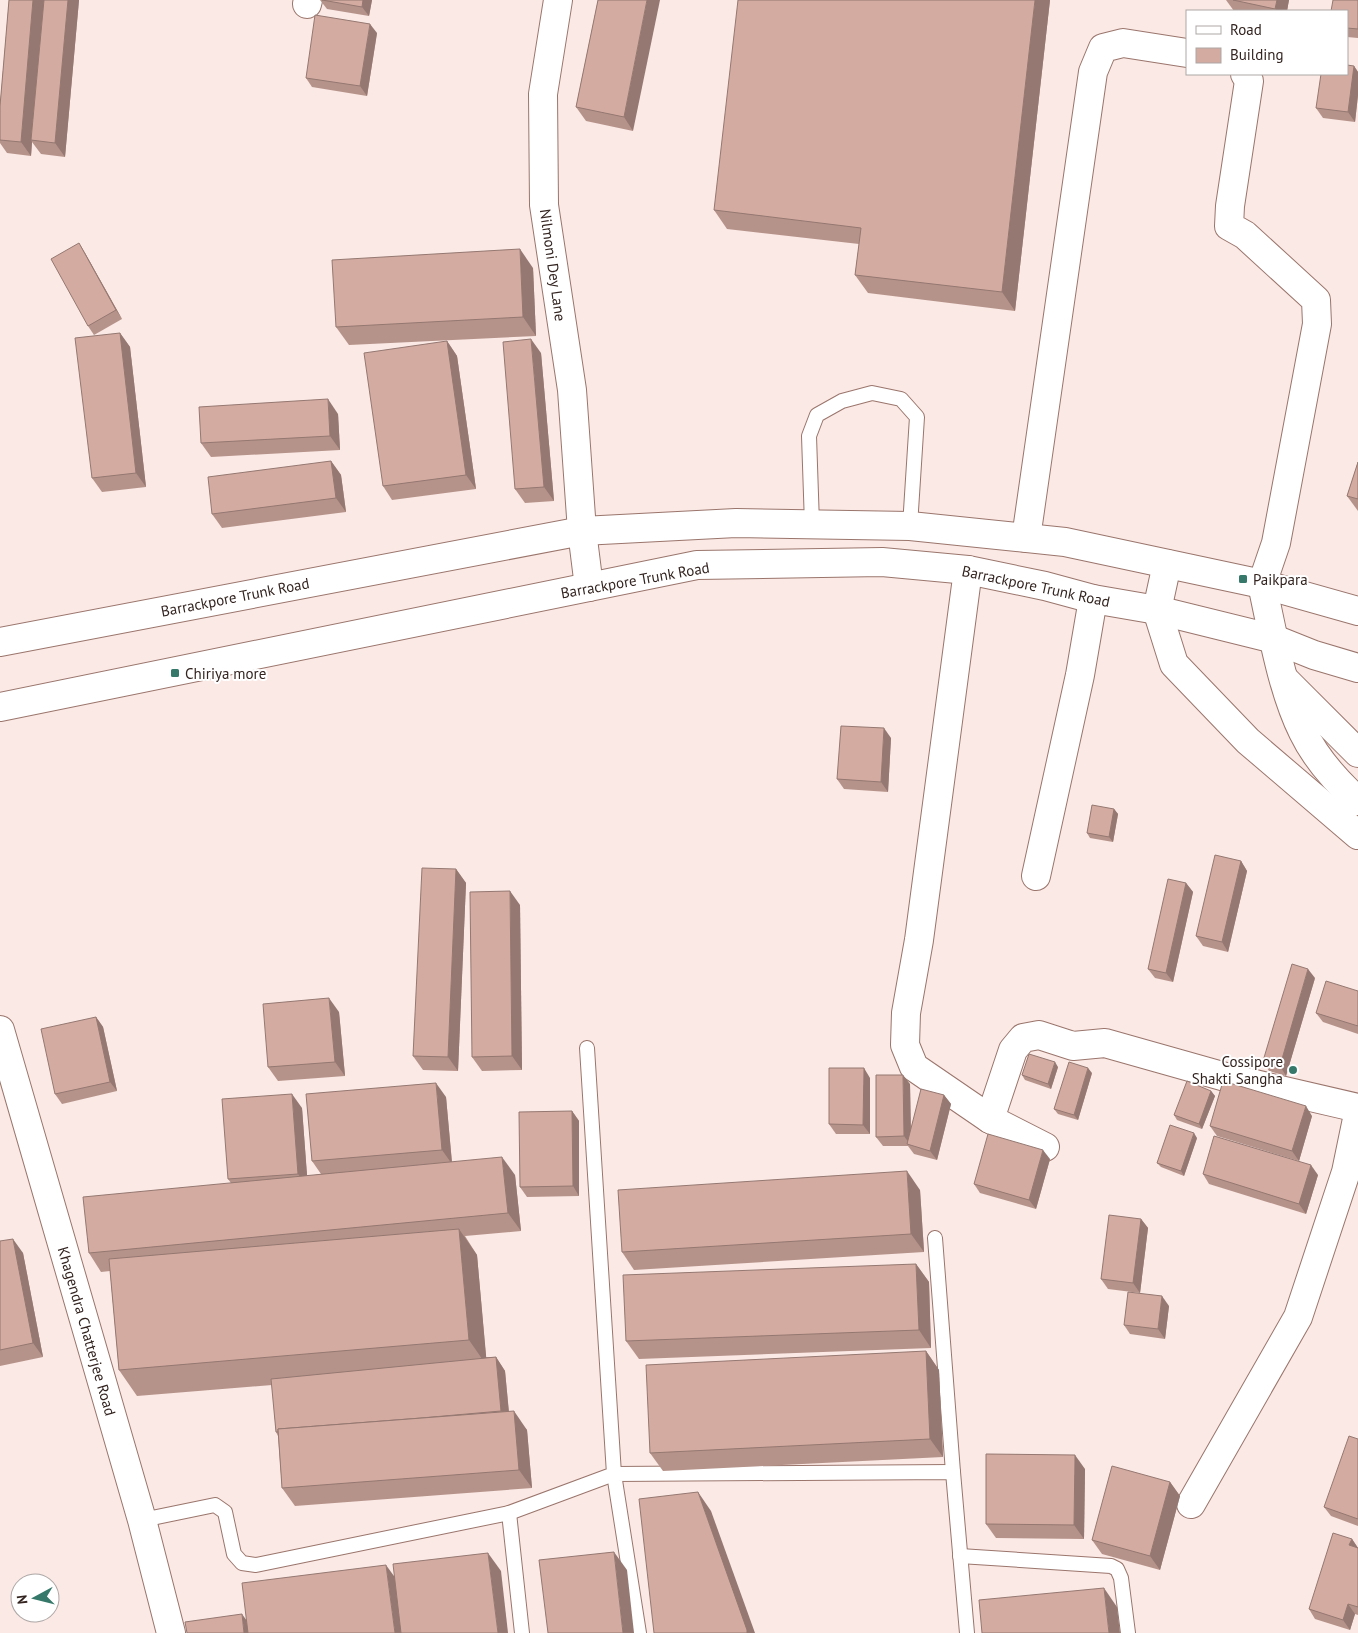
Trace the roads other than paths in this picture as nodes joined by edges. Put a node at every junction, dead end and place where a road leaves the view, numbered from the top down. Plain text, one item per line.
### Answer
1 (558, 0) edge
2 (1186, 52) edge
3 (1246, 75) edge
4 (812, 524) junction
5 (910, 526) junction
6 (582, 531) junction
7 (1026, 538) junction
8 (1167, 564) junction
9 (968, 570) junction
10 (1262, 584) junction
11 (589, 587) junction
12 (1093, 599) junction
13 (1157, 610) junction
14 (1358, 611) edge
15 (1274, 639) junction
16 (0, 642) edge
17 (1358, 668) edge
18 (1285, 680) junction
19 (0, 707) edge
20 (1358, 753) edge
21 (1358, 800) edge
22 (1358, 835) edge
23 (1036, 876) dead end
24 (0, 1030) edge
25 (587, 1048) dead end
26 (1358, 1108) edge
27 (1358, 1114) edge
28 (990, 1119) junction
29 (1045, 1147) dead end
30 (935, 1238) dead end
31 (953, 1472) junction
32 (614, 1474) junction
33 (1191, 1504) dead end
34 (509, 1513) junction
35 (142, 1520) junction
36 (960, 1556) junction
37 (171, 1633) edge
38 (522, 1633) edge
39 (639, 1633) edge
40 (968, 1633) edge
41 (1128, 1633) edge

1 - 6 street, Nilmoni Dey Lane
2 - 7 street
3 - 10 street
4 - 5 street, Barrackpore Trunk Road
4 - 5 lane
4 - 6 street, Barrackpore Trunk Road
5 - 7 street, Barrackpore Trunk Road
6 - 11 street, Nilmoni Dey Lane
6 - 16 street, Barrackpore Trunk Road
7 - 8 street, Barrackpore Trunk Road
8 - 10 street, Barrackpore Trunk Road
8 - 13 street
9 - 11 street, Barrackpore Trunk Road
9 - 12 street, Barrackpore Trunk Road
9 - 28 street
10 - 14 street, Barrackpore Trunk Road
10 - 15 street
11 - 19 street, Barrackpore Trunk Road
12 - 13 street, Barrackpore Trunk Road
12 - 23 street
13 - 15 street, Barrackpore Trunk Road
13 - 22 street
15 - 17 street, Barrackpore Trunk Road
15 - 18 street
18 - 20 street
18 - 21 street
24 - 35 street, Khagendra Chatterjee Road
25 - 32 lane
26 - 28 street
27 - 33 street
28 - 29 street
30 - 31 lane
31 - 32 lane
31 - 36 lane
32 - 34 lane
32 - 39 lane
34 - 35 lane
34 - 38 lane
35 - 37 street, Khagendra Chatterjee Road
36 - 40 lane
36 - 41 lane

